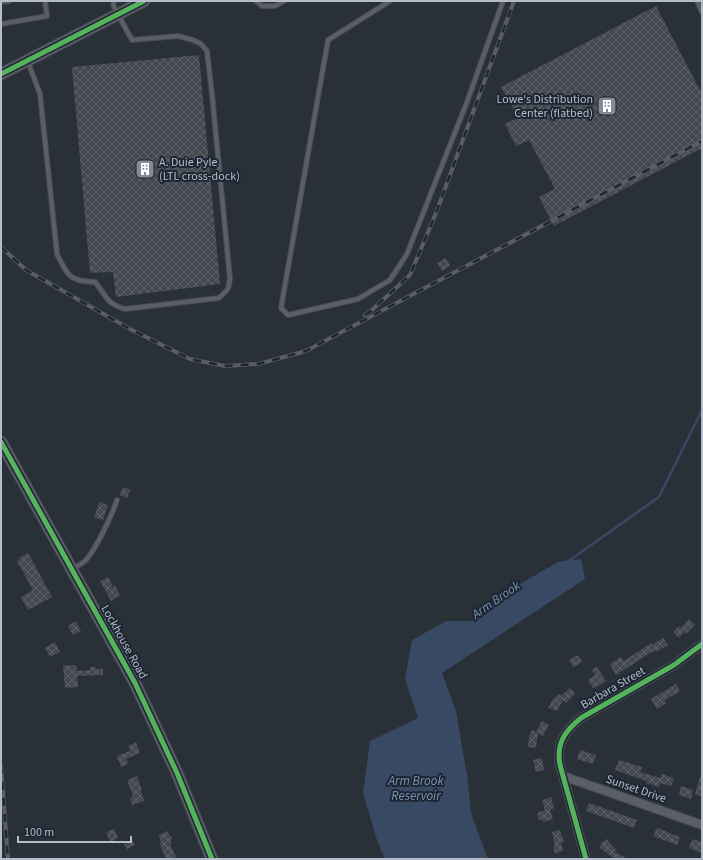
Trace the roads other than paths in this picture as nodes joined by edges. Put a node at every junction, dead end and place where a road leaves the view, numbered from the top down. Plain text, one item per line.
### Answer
1 (9, 1) edge
2 (45, 1) edge
3 (113, 1) edge
4 (144, 1) edge
5 (256, 1) edge
6 (284, 1) edge
7 (390, 1) edge
8 (504, 1) edge
9 (697, 1) edge
10 (1, 2) edge
11 (702, 12) edge
12 (119, 14) junction
13 (1, 24) edge
14 (28, 60) junction
15 (1, 74) edge
16 (1, 442) edge
17 (117, 500) dead end
18 (72, 569) junction
19 (702, 644) edge
20 (563, 776) junction
21 (702, 825) edge
22 (212, 859) edge
23 (586, 859) edge

1 - 10 lane
2 - 13 lane
3 - 12 lane
4 - 12 street
5 - 6 lane
7 - 8 lane
9 - 11 lane
12 - 14 street
12 - 14 lane
14 - 15 street
16 - 18 street, Lockhouse Road
17 - 18 lane
18 - 22 street, Lockhouse Road
19 - 20 street, Barbara Street
20 - 21 street, Sunset Drive
20 - 23 street, Barbara Street

